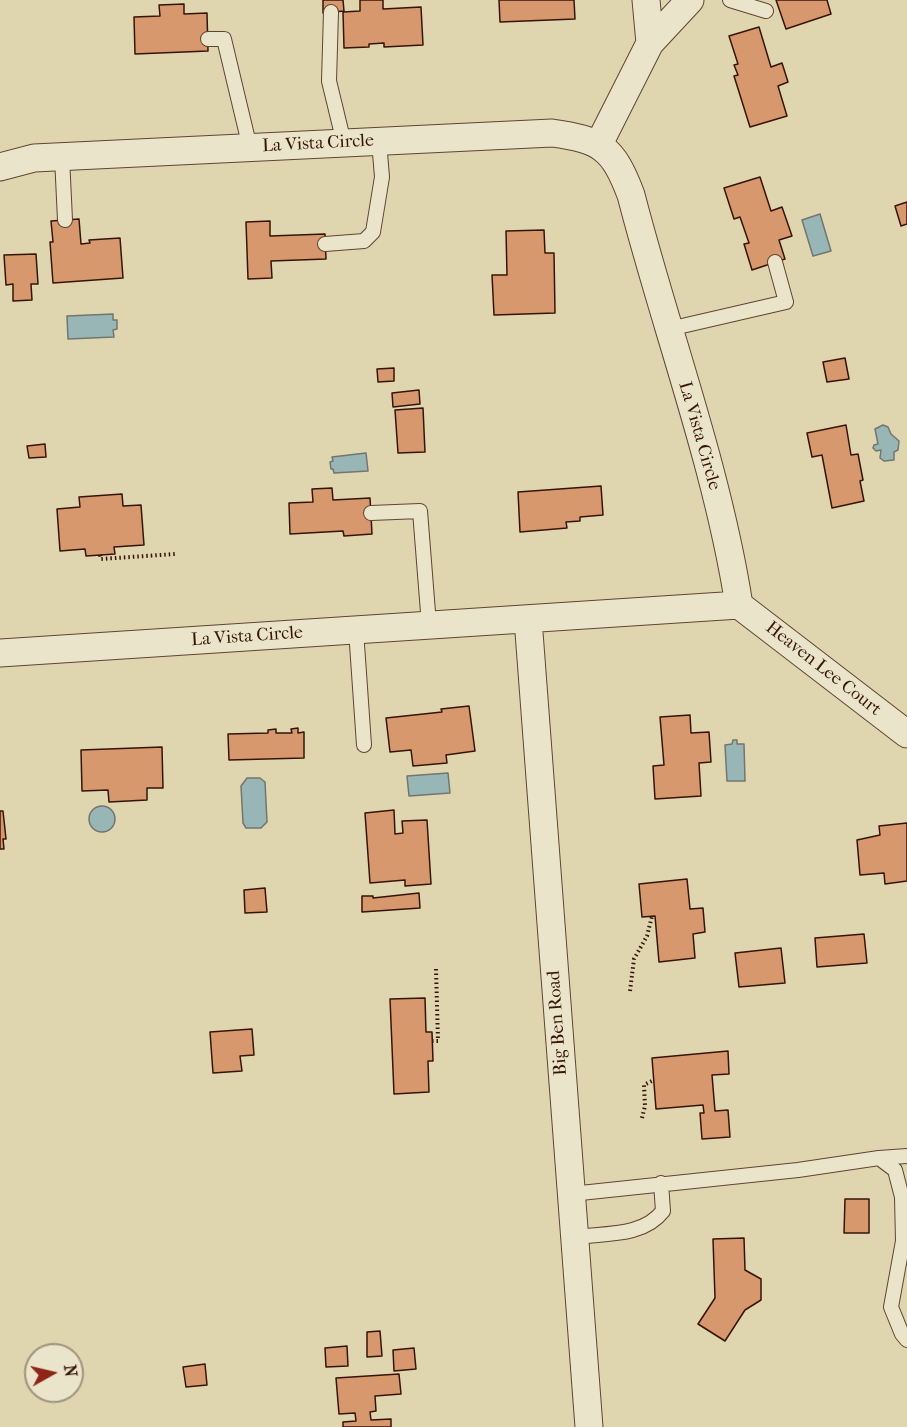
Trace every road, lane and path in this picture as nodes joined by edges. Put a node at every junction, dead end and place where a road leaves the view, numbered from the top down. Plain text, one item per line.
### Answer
1 (646, 0) edge
2 (690, 0) edge
3 (730, 0) edge
4 (766, 11) dead end
5 (331, 12) dead end
6 (208, 39) dead end
7 (650, 43) junction
8 (379, 141) junction
9 (344, 143) junction
10 (599, 144) junction
11 (250, 148) junction
12 (62, 157) junction
13 (0, 167) edge
14 (65, 220) dead end
15 (325, 244) dead end
16 (775, 262) dead end
17 (669, 329) junction
18 (371, 513) dead end
19 (175, 554) dead end
20 (100, 555) dead end
21 (739, 604) junction
22 (528, 619) junction
23 (429, 625) junction
24 (356, 630) junction
25 (0, 654) edge
26 (907, 734) edge
27 (364, 745) dead end
28 (652, 916) dead end
29 (436, 969) dead end
30 (630, 991) dead end
31 (432, 1041) dead end
32 (654, 1080) dead end
33 (642, 1118) dead end
34 (907, 1156) edge
35 (879, 1158) junction
36 (661, 1183) junction
37 (571, 1194) junction
38 (575, 1237) junction
39 (907, 1340) edge
40 (589, 1427) edge

1 - 7 street
2 - 7 street
3 - 4 lane
5 - 9 lane
6 - 11 lane
7 - 10 street
8 - 9 street, La Vista Circle
8 - 10 street, La Vista Circle
8 - 15 lane
9 - 11 street, La Vista Circle
10 - 17 street, La Vista Circle
11 - 12 street, La Vista Circle
12 - 13 street, La Vista Circle
12 - 14 lane
16 - 17 lane
17 - 21 street, La Vista Circle
18 - 23 lane
19 - 20 path
21 - 22 street, La Vista Circle
21 - 26 street, Heaven Lee Court
22 - 23 street, La Vista Circle
22 - 37 street, Big Ben Road
23 - 24 street, La Vista Circle
24 - 25 street, La Vista Circle
24 - 27 lane
28 - 30 path
29 - 31 path
32 - 33 path
34 - 35 lane
35 - 36 lane
35 - 39 lane
36 - 37 lane
36 - 38 lane
37 - 38 street, Big Ben Road
38 - 40 street, Big Ben Road

